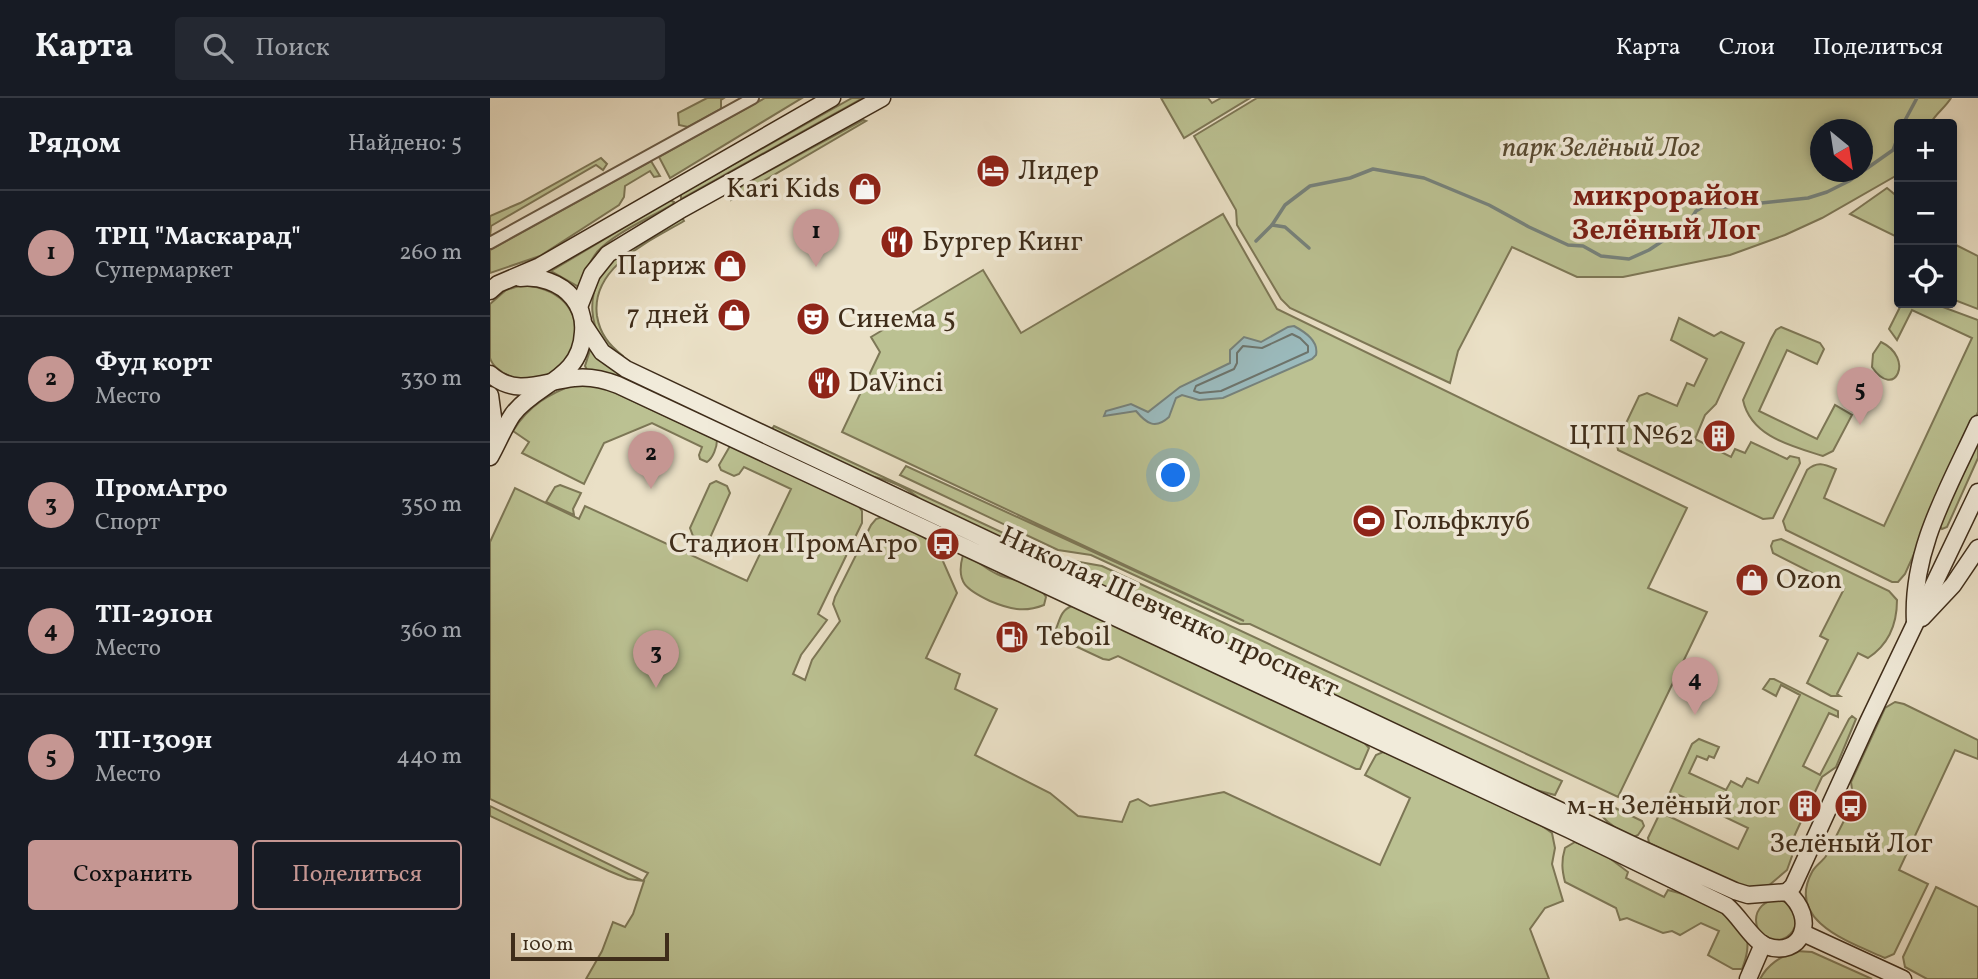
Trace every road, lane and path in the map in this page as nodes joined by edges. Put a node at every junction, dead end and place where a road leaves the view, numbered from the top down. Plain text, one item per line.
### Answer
1 (752, 98) edge
2 (816, 98) edge
3 (832, 98) edge
4 (882, 98) edge
5 (802, 115) junction
6 (490, 243) edge
7 (514, 278) junction
8 (493, 287) edge
9 (579, 307) junction
10 (584, 325) junction
11 (490, 374) edge
12 (552, 383) junction
13 (490, 395) edge
14 (1978, 424) edge
15 (490, 458) edge
16 (1978, 492) edge
17 (1978, 548) edge
18 (1068, 586) junction
19 (1915, 624) junction
20 (1787, 892) junction
21 (1763, 894) junction
22 (1750, 930) junction
23 (1803, 933) junction
24 (1763, 944) junction
25 (1748, 979) edge
26 (1903, 979) edge

1 - 6 street
2 - 5 street
3 - 5 main road
4 - 9 main road
5 - 7 main road
7 - 8 main road
7 - 9 main road
9 - 10 main road
10 - 12 main road
10 - 18 main road, Николая Шевченко проспект
11 - 12 main road, Николая Шевченко проспект
12 - 15 main road
12 - 18 main road, Николая Шевченко проспект
13 - 15 main road
14 - 19 main road
16 - 19 main road
17 - 19 main road
18 - 21 main road, Николая Шевченко проспект
18 - 22 main road, Николая Шевченко проспект
19 - 20 main road
20 - 21 main road
20 - 23 main road
21 - 22 main road
22 - 24 main road
23 - 24 main road
23 - 26 main road
24 - 25 main road

